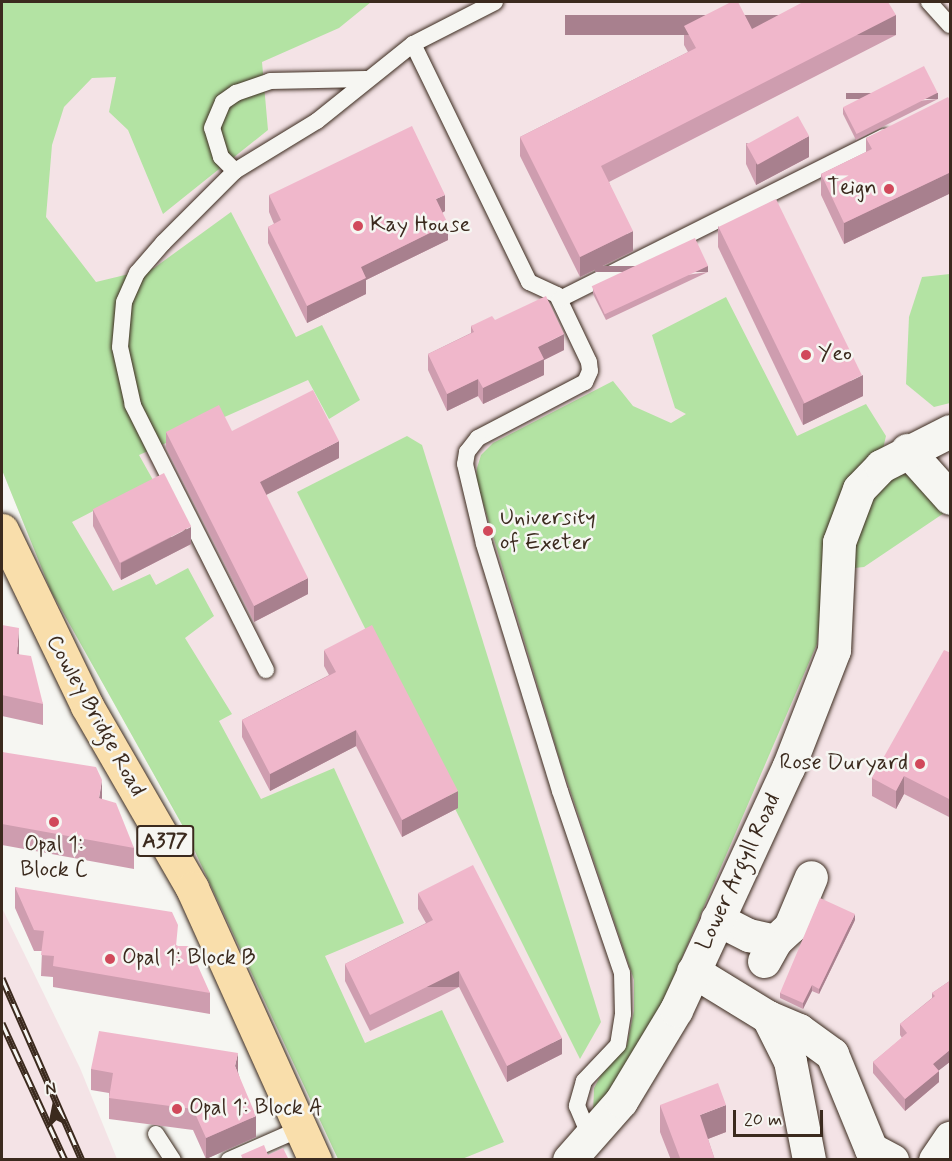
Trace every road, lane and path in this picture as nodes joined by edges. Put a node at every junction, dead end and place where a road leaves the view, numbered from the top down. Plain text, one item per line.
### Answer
1 (495, 2) edge
2 (929, 2) edge
3 (951, 25) edge
4 (413, 44) junction
5 (366, 79) junction
6 (901, 129) edge
7 (235, 171) junction
8 (560, 299) junction
9 (951, 431) edge
10 (908, 450) junction
11 (951, 498) edge
12 (2, 530) edge
13 (266, 670) dead end
14 (811, 877) dead end
15 (717, 919) junction
16 (693, 971) junction
17 (768, 1017) junction
18 (302, 1128) junction
19 (156, 1134) dead end
20 (951, 1138) edge
21 (582, 1151) edge
22 (173, 1160) edge
23 (229, 1160) edge
24 (315, 1160) edge
25 (809, 1160) edge
26 (892, 1160) edge
27 (935, 1160) edge

1 - 4 lane
2 - 3 lane
4 - 5 lane
4 - 8 lane
5 - 7 lane
5 - 7 lane
6 - 8 lane
7 - 13 lane
8 - 21 lane
9 - 10 street, Lower Argyll Road
10 - 11 street
10 - 15 street, Lower Argyll Road
12 - 18 highway, Cowley Bridge Road / A377
14 - 15 street
15 - 16 street, Lower Argyll Road
16 - 17 street
16 - 21 street, Lower Argyll Road
17 - 25 street
17 - 26 street
18 - 23 lane
18 - 24 highway, Cowley Bridge Road / A377
19 - 22 lane
20 - 27 street

